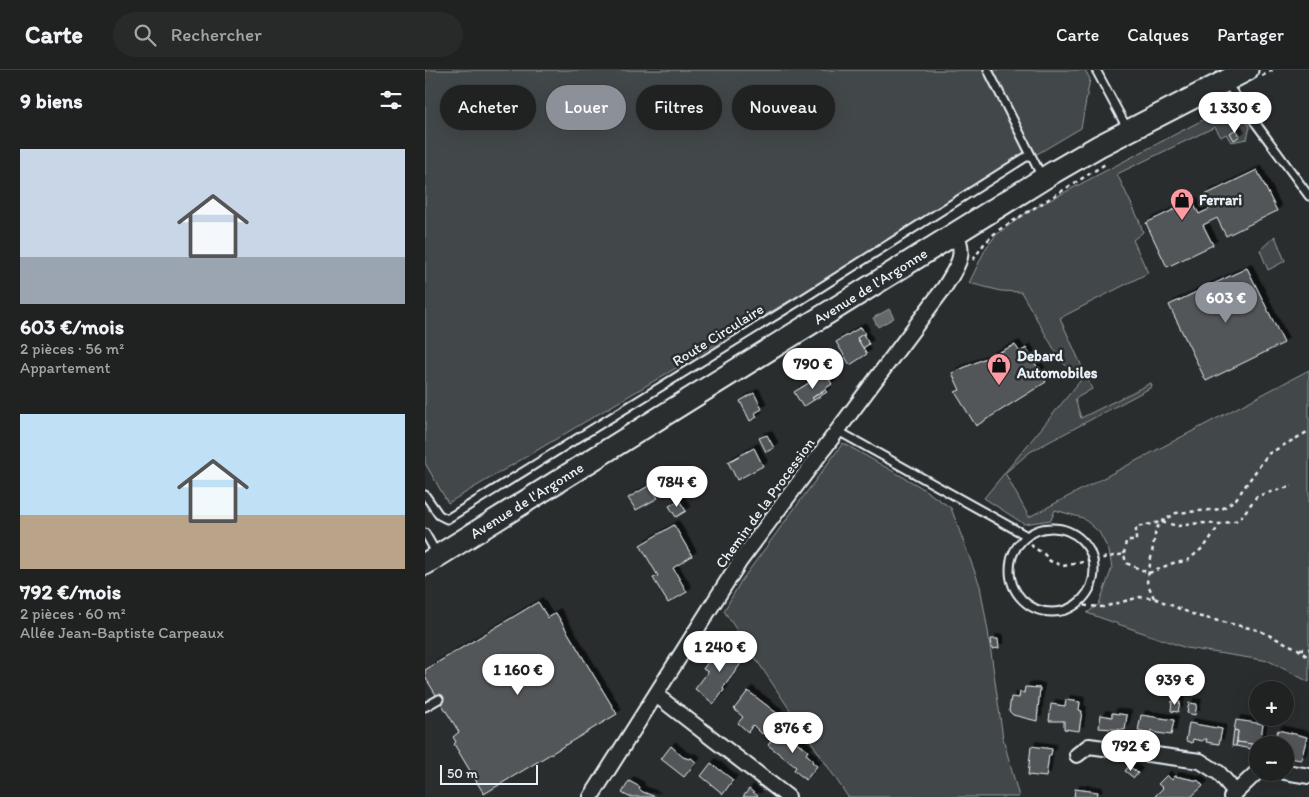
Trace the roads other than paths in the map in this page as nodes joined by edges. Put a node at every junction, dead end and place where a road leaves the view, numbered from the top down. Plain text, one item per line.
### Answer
1 (988, 70) edge
2 (1096, 70) edge
3 (1247, 70) edge
4 (1225, 81) junction
5 (1128, 131) junction
6 (1031, 157) junction
7 (1043, 179) junction
8 (1309, 196) edge
9 (955, 232) junction
10 (837, 431) junction
11 (425, 495) edge
12 (425, 533) edge
13 (1027, 536) junction
14 (431, 560) edge
15 (657, 695) junction
16 (439, 699) dead end
17 (425, 707) edge
18 (1077, 755) dead end
19 (1294, 774) edge
20 (1309, 776) edge
21 (1249, 780) edge
22 (595, 795) edge
23 (1233, 795) edge
24 (788, 797) edge

1 - 6 lane
2 - 5 lane
3 - 4 main road, Avenue de l'Argonne
4 - 5 main road, Avenue de l'Argonne
4 - 8 lane
5 - 7 main road, Avenue de l'Argonne
6 - 7 lane
6 - 11 lane, Route Circulaire
7 - 9 main road, Avenue de l'Argonne
9 - 10 street, Chemin de la Procession
9 - 14 main road, Avenue de l'Argonne
10 - 13 lane
10 - 15 street, Chemin de la Procession
12 - 14 lane
13 - 13 lane
15 - 22 street, Chemin de la Procession
15 - 24 street
16 - 17 lane
18 - 23 street
19 - 20 street
21 - 23 street

